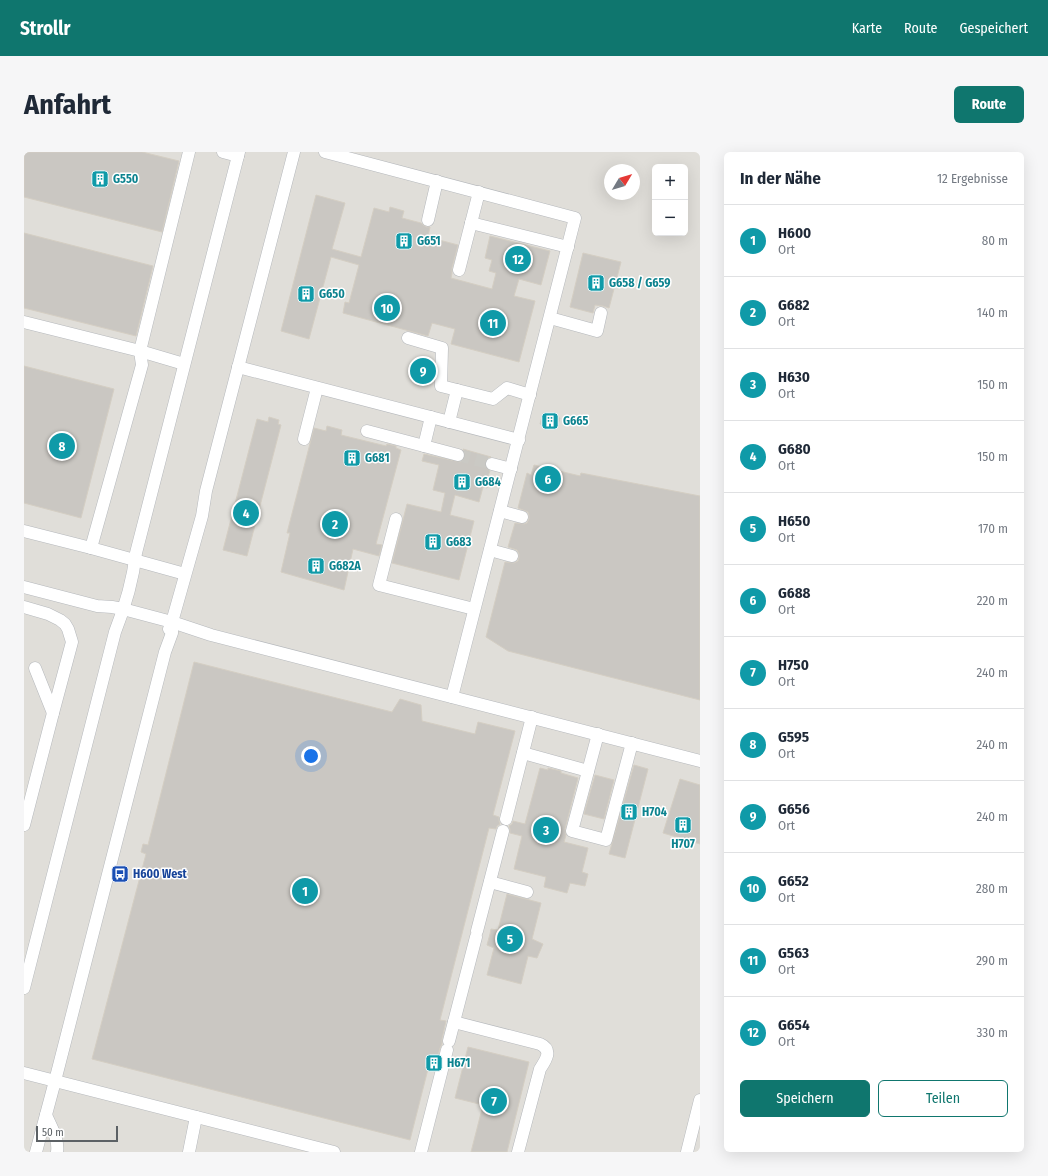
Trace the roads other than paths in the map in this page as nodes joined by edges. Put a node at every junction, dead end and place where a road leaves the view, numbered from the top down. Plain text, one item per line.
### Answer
1 (189, 152) edge
2 (223, 152) edge
3 (294, 152) edge
4 (325, 152) edge
5 (238, 154) edge
6 (437, 182) junction
7 (479, 192) junction
8 (428, 220) dead end
9 (471, 223) junction
10 (568, 247) junction
11 (459, 270) dead end
12 (601, 313) dead end
13 (550, 318) junction
14 (24, 322) edge
15 (408, 338) dead end
16 (140, 351) junction
17 (184, 364) junction
18 (238, 367) junction
19 (317, 388) junction
20 (457, 390) junction
21 (530, 395) junction
22 (432, 417) junction
23 (449, 422) junction
24 (367, 431) dead end
25 (304, 439) dead end
26 (518, 440) junction
27 (424, 446) junction
28 (458, 455) tunnel mouth
29 (492, 464) tunnel mouth
30 (511, 469) junction
31 (500, 511) junction
32 (522, 517) dead end
33 (396, 519) dead end
34 (24, 531) edge
35 (91, 548) junction
36 (490, 550) junction
37 (512, 556) dead end
38 (135, 560) junction
39 (185, 574) junction
40 (24, 587) edge
41 (97, 606) junction
42 (24, 607) edge
43 (123, 609) junction
44 (474, 610) junction
45 (172, 622) junction
46 (115, 632) junction
47 (35, 668) dead end
48 (452, 697) junction
49 (53, 713) junction
50 (532, 718) junction
51 (598, 734) junction
52 (632, 743) junction
53 (523, 753) junction
54 (700, 761) edge
55 (588, 771) junction
56 (506, 819) dead end
57 (24, 825) edge
58 (503, 831) dead end
59 (490, 882) junction
60 (527, 892) dead end
61 (24, 988) edge
62 (454, 1022) junction
63 (24, 1073) edge
64 (55, 1081) junction
65 (700, 1104) edge
66 (46, 1115) junction
67 (196, 1117) junction
68 (52, 1128) junction
69 (36, 1152) edge
70 (48, 1152) edge
71 (57, 1152) edge
72 (190, 1152) edge
73 (334, 1152) edge
74 (421, 1152) edge
75 (518, 1152) edge
76 (687, 1152) edge

1 - 16 street
2 - 5 street
3 - 18 street
4 - 6 street
5 - 17 street
6 - 7 street
6 - 8 street
7 - 9 street
7 - 10 street
9 - 10 street
9 - 11 street
10 - 13 street
12 - 13 street
13 - 21 street
14 - 16 street
15 - 20 street
16 - 17 street
16 - 35 street
17 - 38 street
18 - 19 street
18 - 39 street
19 - 22 street
19 - 25 street
20 - 21 street
20 - 23 street
21 - 26 street
22 - 23 street
22 - 27 street
23 - 26 street
24 - 27 street
26 - 30 street
27 - 28 street
29 - 30 street
30 - 31 street
31 - 32 street
31 - 36 street
33 - 44 street
34 - 35 street
35 - 38 street
36 - 37 street
36 - 44 street
38 - 39 street
38 - 43 street
39 - 45 street
40 - 41 street
41 - 43 street
41 - 46 street
42 - 49 street
43 - 45 street
43 - 46 street
44 - 48 street
45 - 48 street
45 - 64 street
46 - 61 street
47 - 49 street
48 - 50 street
49 - 57 street
50 - 51 street
50 - 53 street
51 - 52 street
51 - 55 street
52 - 54 street
52 - 55 street
53 - 55 street
53 - 56 street
58 - 59 street
59 - 60 street
59 - 62 street
62 - 74 street
62 - 75 street
63 - 64 street
64 - 66 street
64 - 67 street
65 - 76 street
66 - 68 street
66 - 69 street
67 - 72 street
67 - 73 street
68 - 70 street
68 - 71 street

